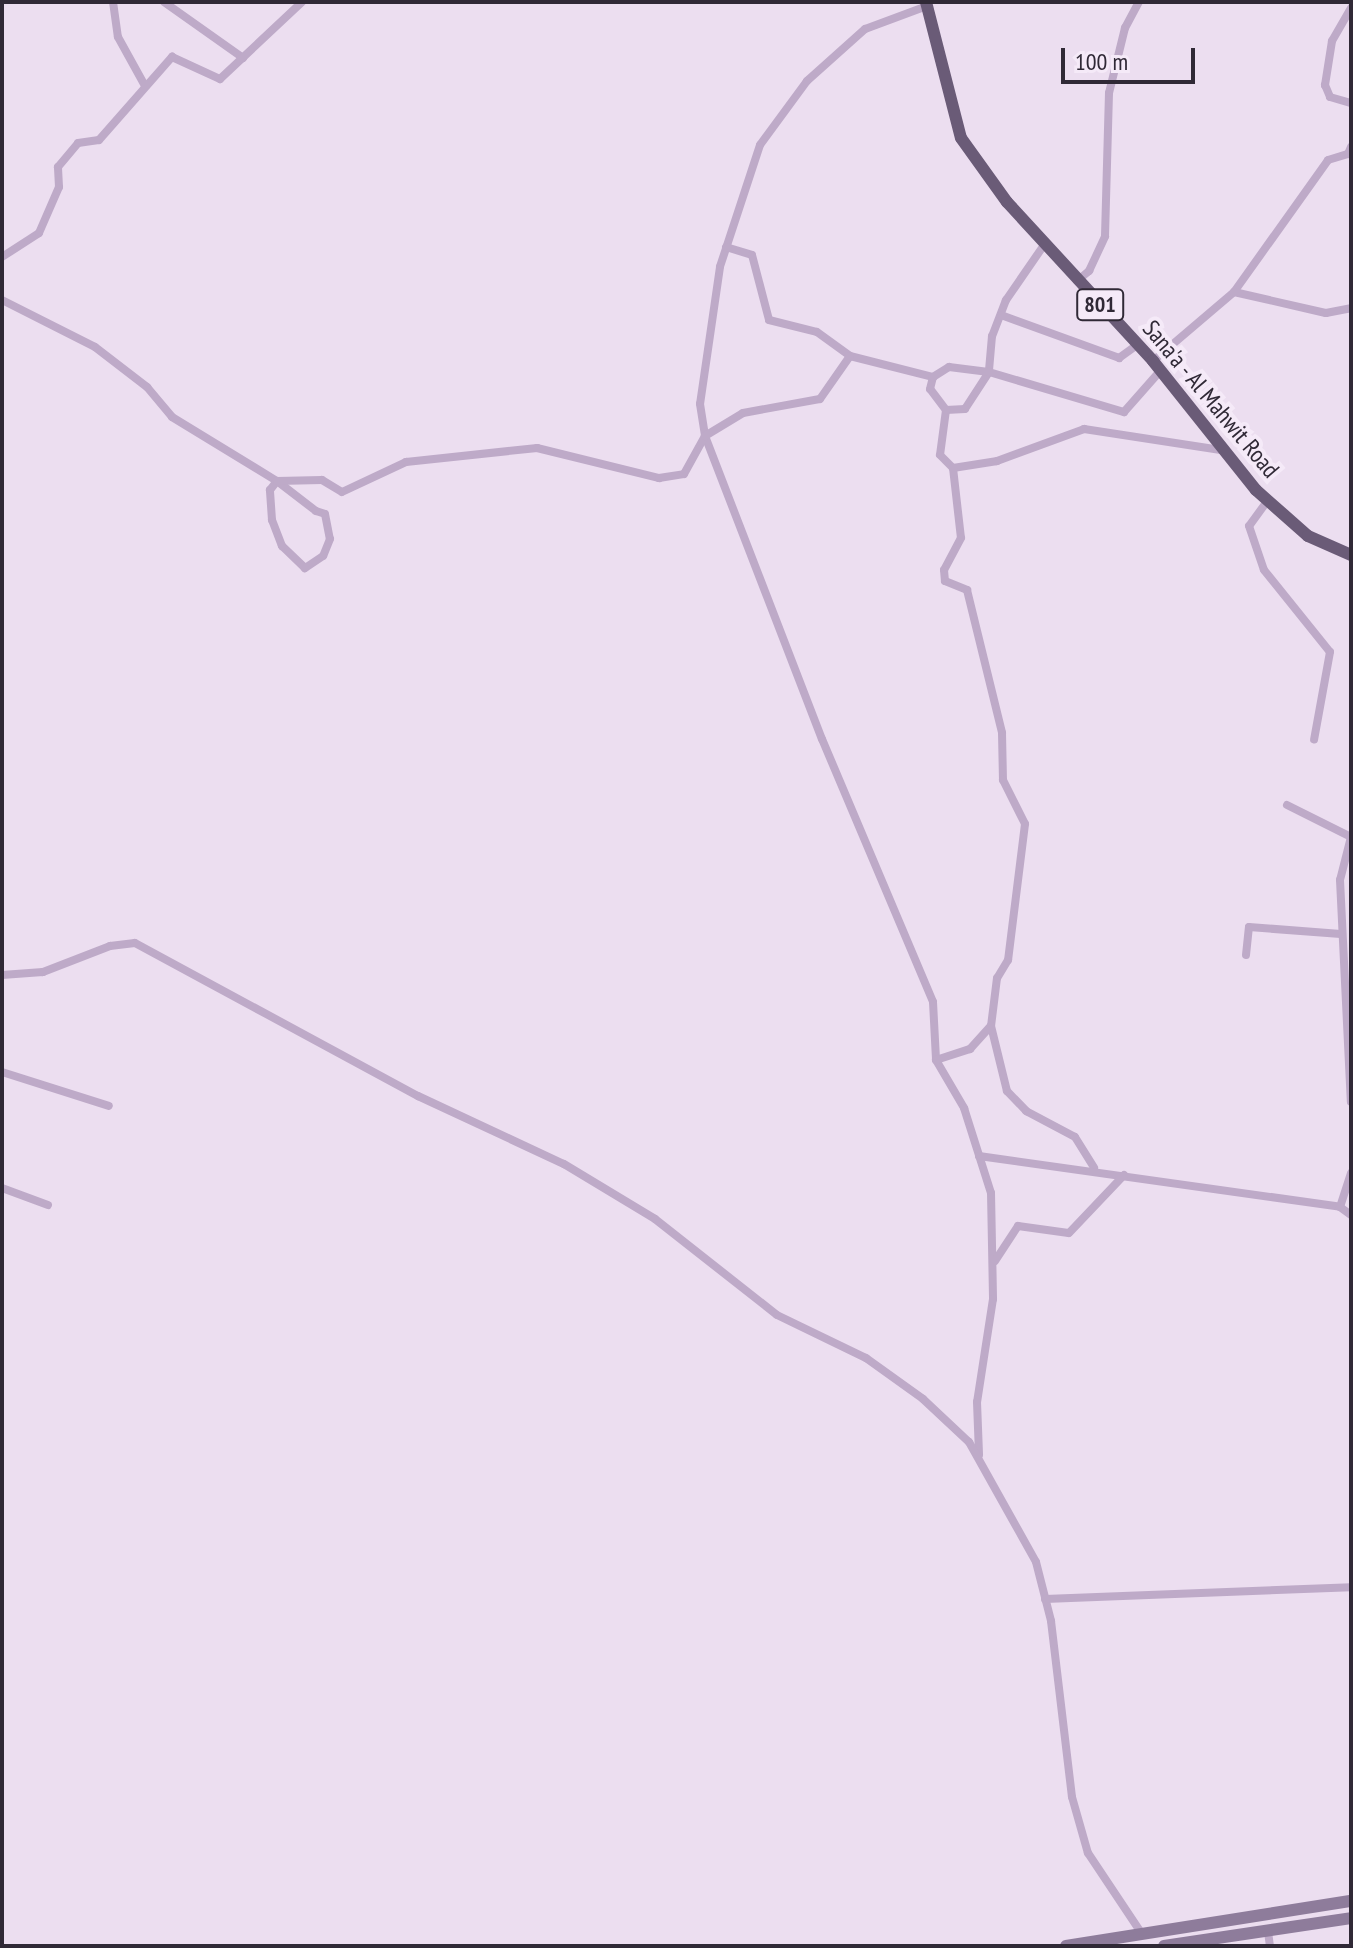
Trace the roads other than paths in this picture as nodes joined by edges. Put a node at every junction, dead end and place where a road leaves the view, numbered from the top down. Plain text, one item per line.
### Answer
1 (164, 2) edge
2 (302, 2) edge
3 (1139, 2) edge
4 (108, 3) edge
5 (927, 4) edge
6 (1351, 8) edge
7 (243, 58) junction
8 (145, 86) junction
9 (1351, 103) edge
10 (1350, 152) edge
11 (1044, 245) junction
12 (726, 247) junction
13 (2, 257) edge
14 (1077, 281) junction
15 (1234, 292) junction
16 (2, 300) edge
17 (1351, 308) edge
18 (1001, 315) junction
19 (1138, 344) junction
20 (850, 356) junction
21 (1157, 365) junction
22 (989, 372) junction
23 (933, 377) junction
24 (946, 410) junction
25 (705, 436) junction
26 (1222, 450) junction
27 (953, 468) junction
28 (277, 481) junction
29 (1268, 500) junction
30 (1351, 555) edge
31 (1314, 740) dead end
32 (1287, 805) dead end
33 (1341, 934) junction
34 (1246, 955) dead end
35 (2, 975) edge
36 (991, 1026) junction
37 (936, 1060) junction
38 (2, 1072) edge
39 (1351, 1102) edge
40 (109, 1106) dead end
41 (979, 1156) junction
42 (1094, 1168) junction
43 (1351, 1173) edge
44 (1124, 1175) junction
45 (2, 1188) edge
46 (48, 1205) dead end
47 (1340, 1207) junction
48 (1351, 1215) edge
49 (995, 1261) junction
50 (979, 1460) junction
51 (1351, 1587) edge
52 (1045, 1599) junction
53 (1351, 1901) edge
54 (1322, 1906) junction
55 (1351, 1918) edge
56 (1324, 1923) junction
57 (1142, 1934) junction
58 (1269, 1939) edge
59 (1066, 1946) edge
60 (1164, 1946) edge

1 - 7 street
2 - 7 street
3 - 14 street
4 - 8 street
5 - 11 main road, Sana'a - Al Mahwit Road / 801
5 - 12 street
6 - 9 street
7 - 8 street
8 - 13 street
10 - 15 street
11 - 14 main road, Sana'a - Al Mahwit Road / 801
11 - 18 street
12 - 20 street
12 - 25 street
14 - 19 main road, Sana'a - Al Mahwit Road / 801
15 - 17 street
15 - 21 street
16 - 28 street
18 - 19 street
18 - 22 street
19 - 21 main road, Sana'a - Al Mahwit Road / 801
20 - 23 street
20 - 25 street
21 - 22 street
21 - 26 main road, Sana'a - Al Mahwit Road / 801
22 - 23 street
22 - 24 street
23 - 24 street
24 - 27 street
25 - 28 street
25 - 37 street
26 - 27 street
26 - 29 main road, Sana'a - Al Mahwit Road / 801
27 - 36 street
28 - 28 street
29 - 30 main road, Sana'a - Al Mahwit Road / 801
29 - 31 street
32 - 33 street
33 - 34 street
33 - 39 street
35 - 50 street
36 - 37 street
36 - 42 street
37 - 41 street
38 - 40 street
41 - 42 street
41 - 49 street
42 - 44 street
43 - 47 street
44 - 47 street
44 - 49 street
45 - 46 street
47 - 48 street
49 - 50 street
50 - 52 street
51 - 52 street
52 - 57 street
53 - 54 main road
54 - 56 main road
54 - 57 main road
55 - 56 main road
56 - 58 main road
57 - 59 main road
58 - 60 main road

